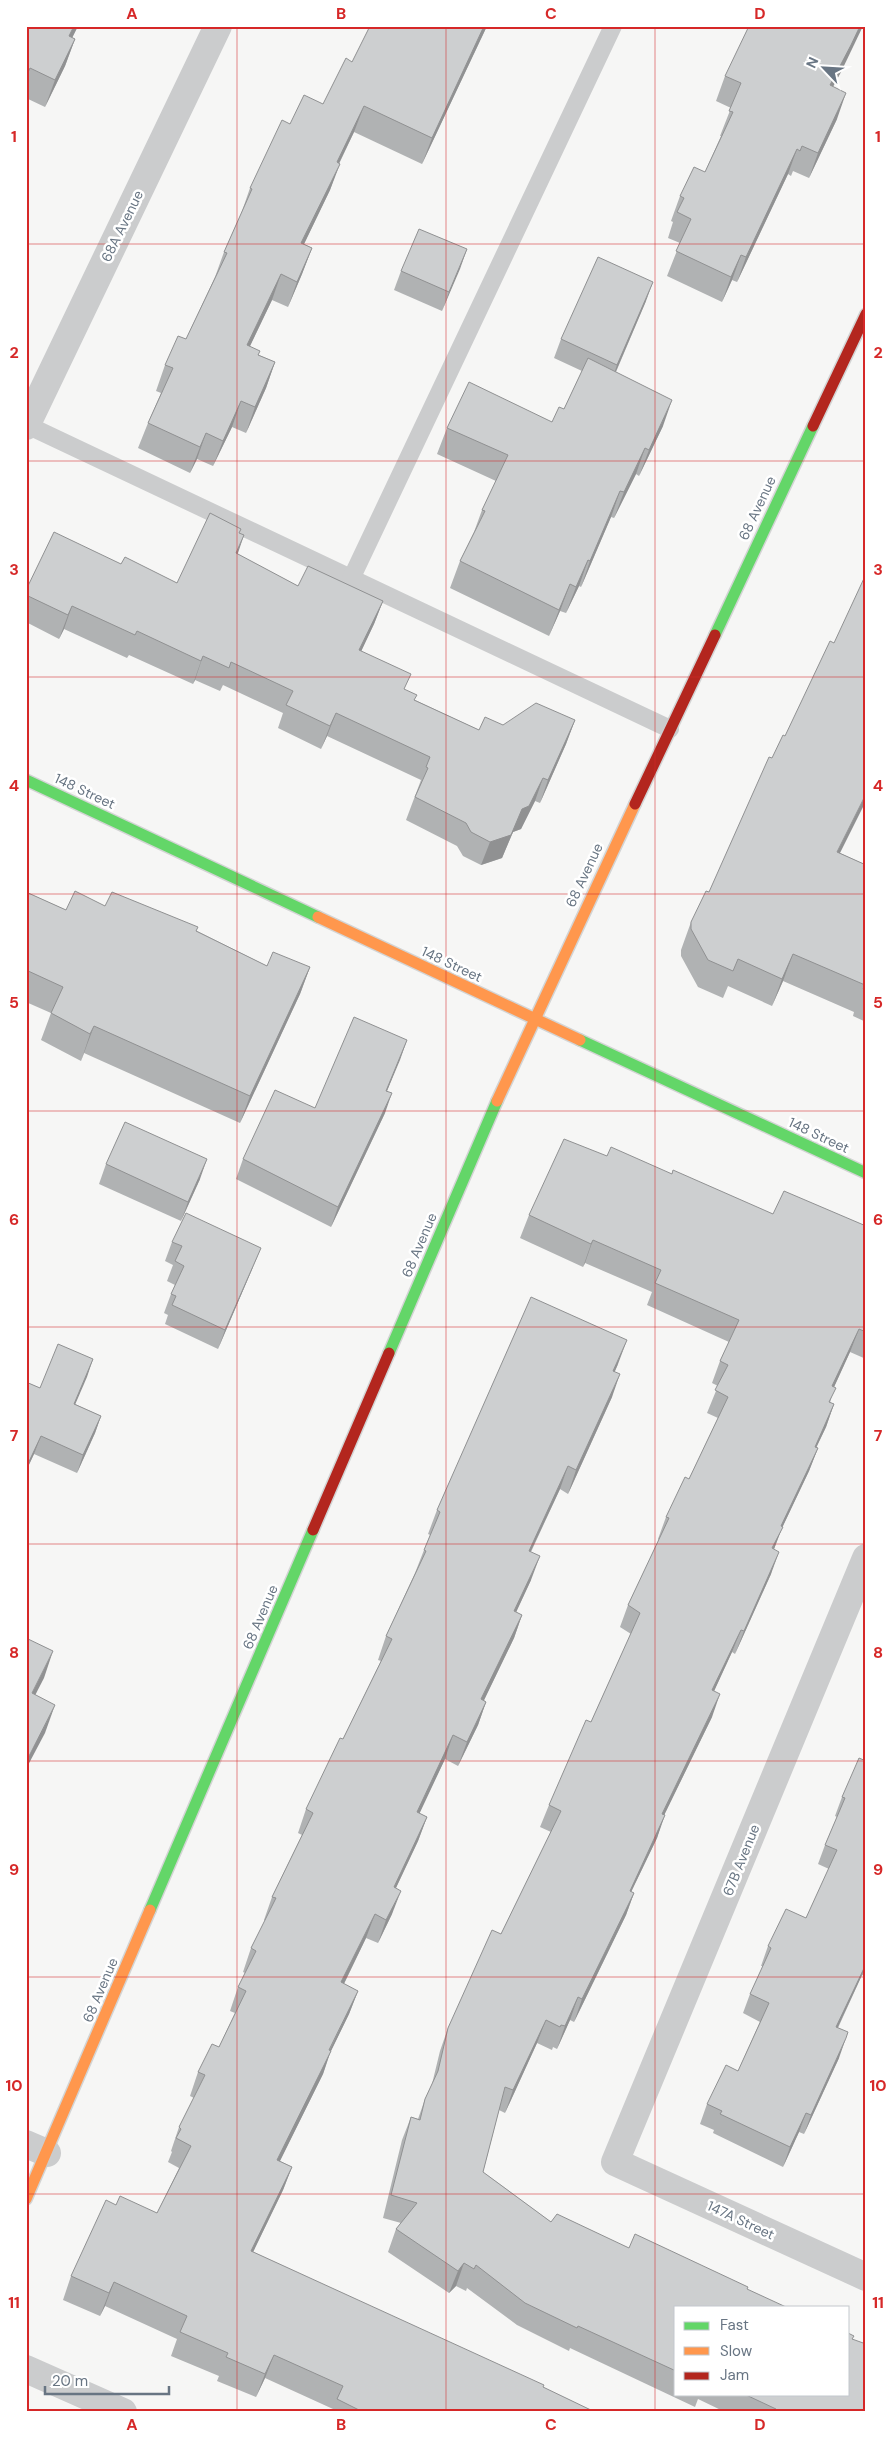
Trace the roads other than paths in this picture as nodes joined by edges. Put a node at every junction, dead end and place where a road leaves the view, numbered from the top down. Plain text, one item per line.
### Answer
1 (218, 26) edge
2 (612, 26) edge
3 (866, 314) edge
4 (26, 425) edge
5 (351, 578) junction
6 (670, 728) junction
7 (26, 780) edge
8 (533, 1018) junction
9 (866, 1173) edge
10 (866, 1558) edge
11 (36, 2148) edge
12 (616, 2162) joint
13 (26, 2199) edge
14 (866, 2277) edge
15 (26, 2369) edge
16 (123, 2412) edge

1 - 4 street, 68A Avenue
2 - 5 lane
3 - 6 street, 68 Avenue
4 - 5 lane
5 - 6 lane
6 - 8 street, 68 Avenue
7 - 8 street, 148 Street
8 - 9 street, 148 Street
8 - 11 street, 68 Avenue
10 - 12 street, 67B Avenue
11 - 13 street, 68 Avenue
12 - 14 street, 147A Street
15 - 16 street

